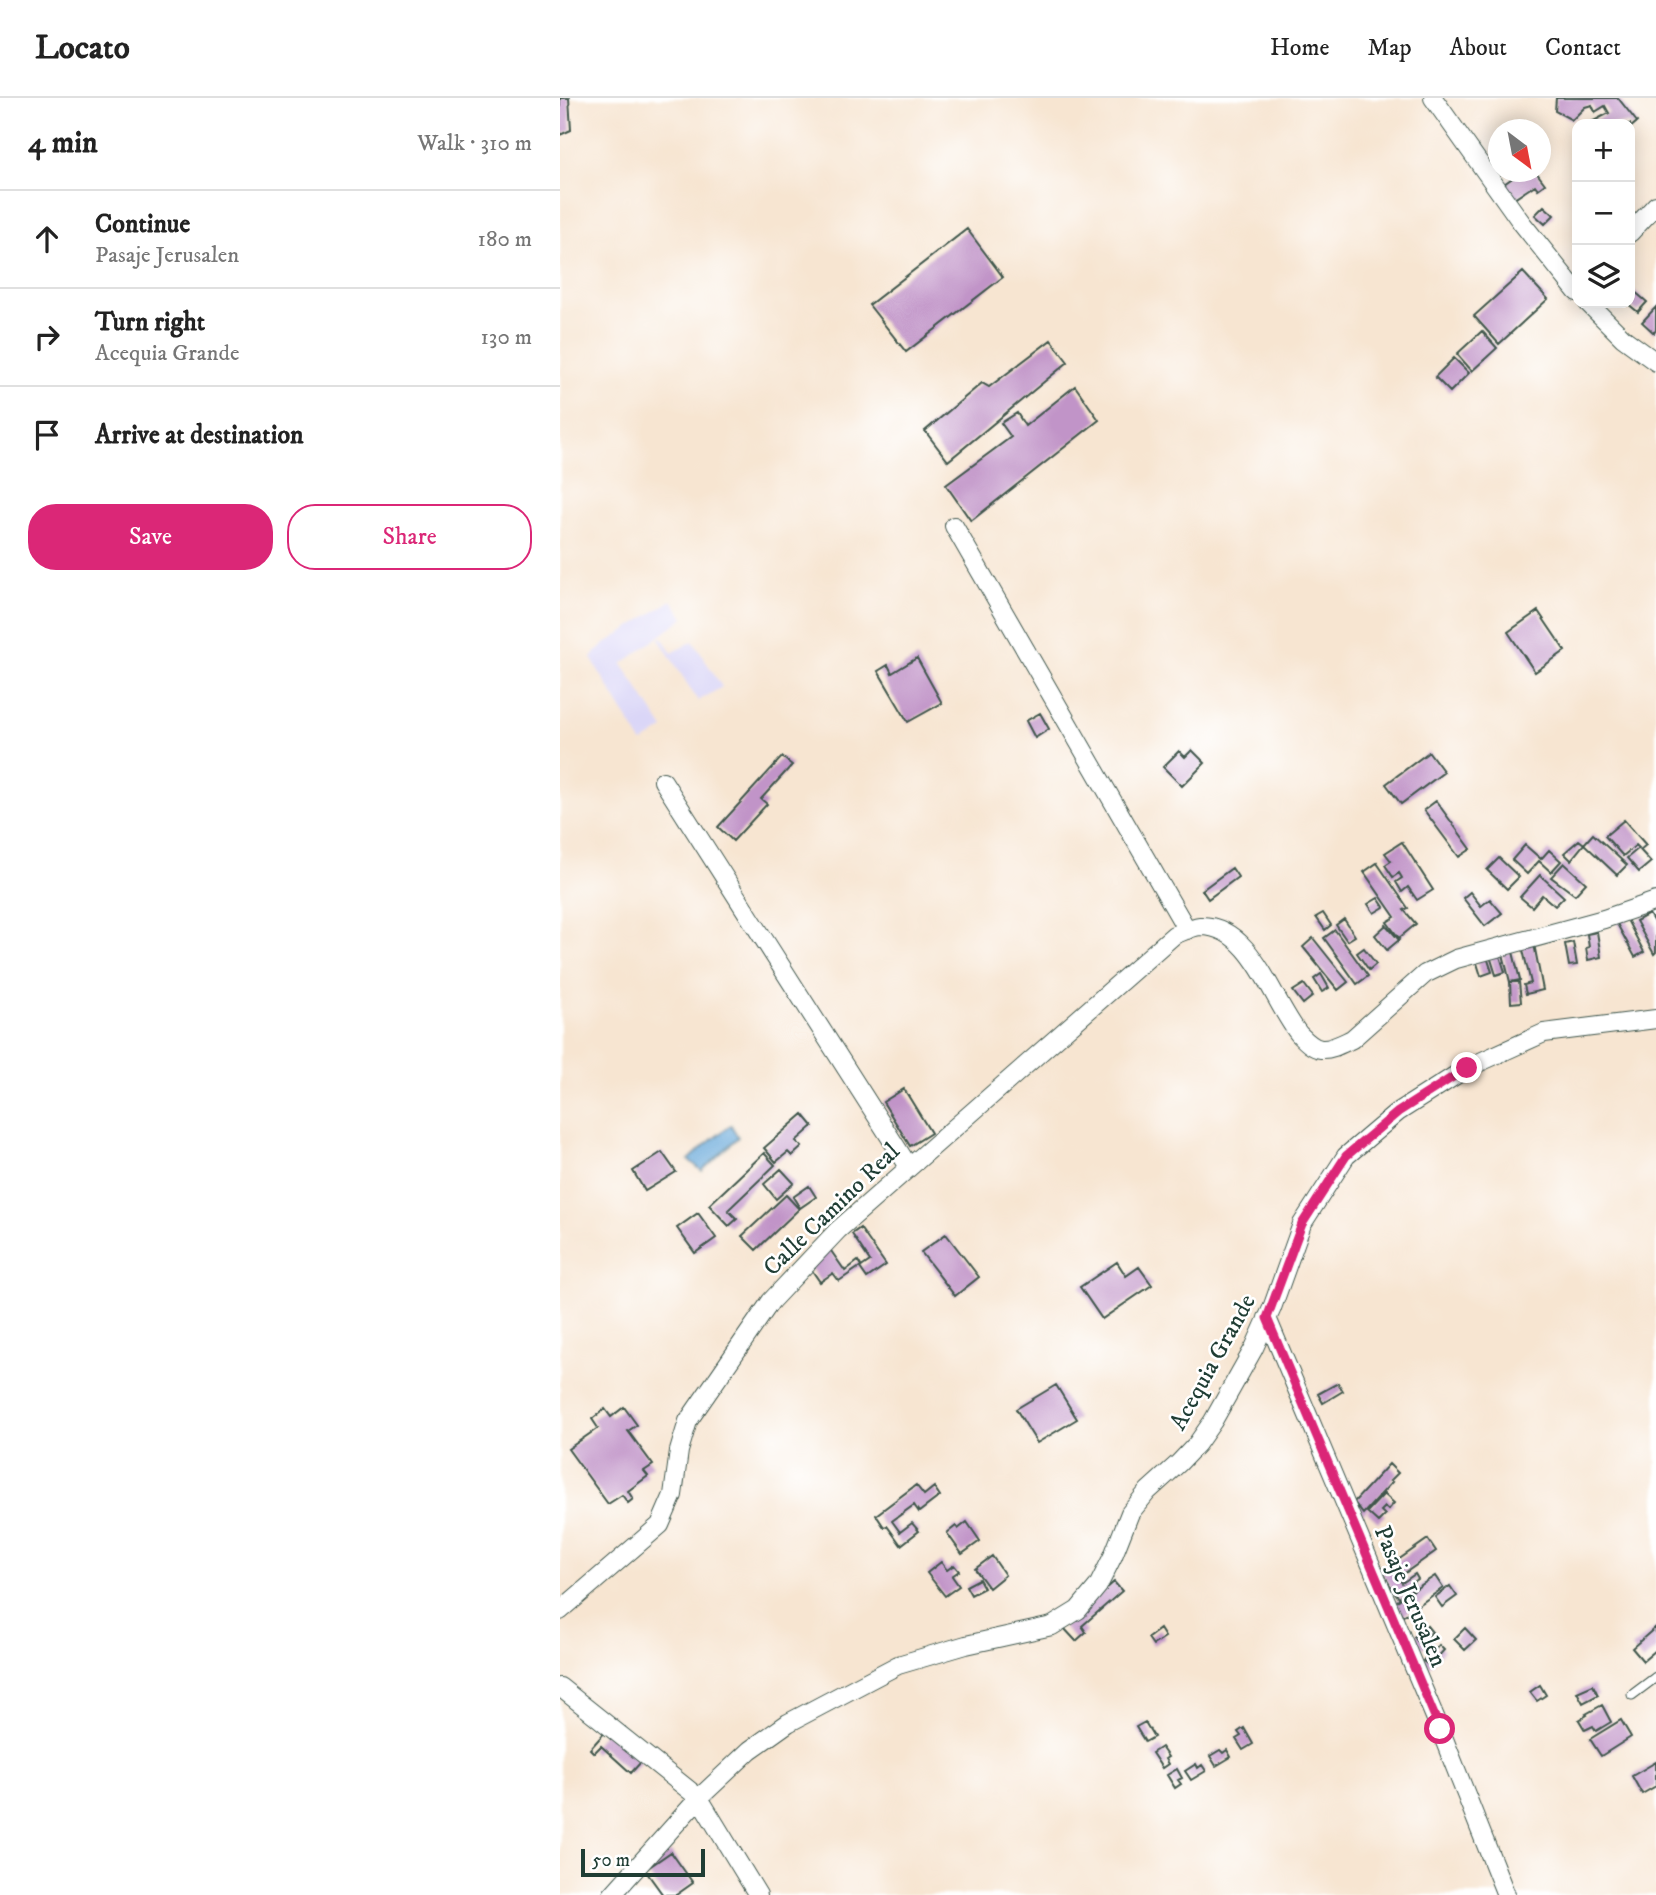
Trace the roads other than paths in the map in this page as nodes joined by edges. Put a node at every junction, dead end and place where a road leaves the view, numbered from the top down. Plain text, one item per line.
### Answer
1 (1433, 98) edge
2 (1656, 205) edge
3 (1635, 228) edge
4 (1572, 284) edge
5 (1594, 308) edge
6 (1656, 362) edge
7 (954, 526) dead end
8 (663, 781) dead end
9 (1656, 901) edge
10 (1186, 930) junction
11 (1656, 1019) edge
12 (909, 1167) junction
13 (1267, 1318) junction
14 (560, 1611) edge
15 (1656, 1677) edge
16 (560, 1687) edge
17 (1632, 1695) dead end
18 (699, 1798) junction
19 (612, 1895) edge
20 (758, 1895) edge
21 (1506, 1895) edge

1 - 4 street
2 - 3 street
5 - 6 street
7 - 10 street
8 - 12 street
9 - 10 street
10 - 12 street, Calle Camino Real
11 - 13 street, Acequia Grande
12 - 14 street, Calle Camino Real
13 - 18 street, Acequia Grande
13 - 21 street, Pasaje Jerusalen
15 - 17 lane
16 - 18 street
18 - 19 street, Acequia Grande
18 - 20 street

